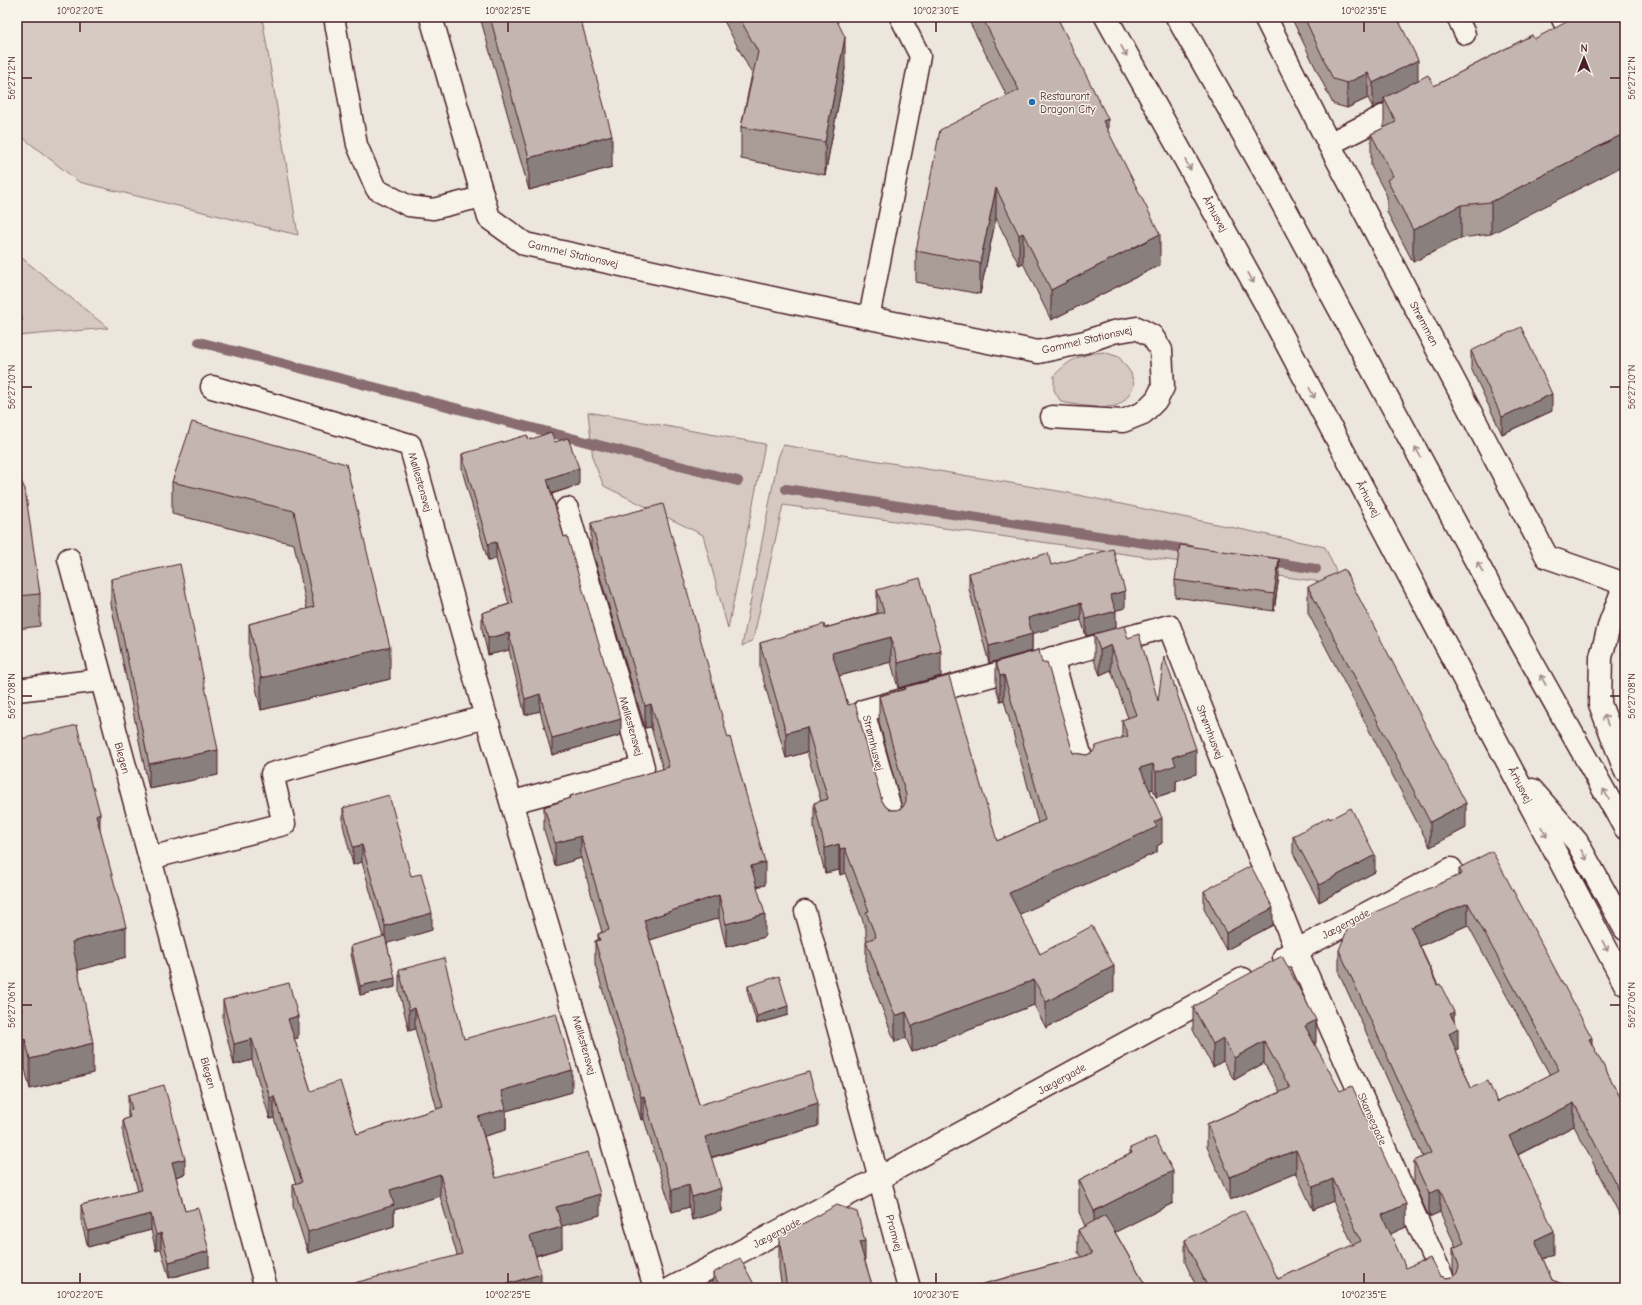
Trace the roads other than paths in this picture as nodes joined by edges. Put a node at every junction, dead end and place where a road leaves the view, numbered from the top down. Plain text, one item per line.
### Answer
1 (334, 17) edge
2 (431, 17) edge
3 (900, 17) edge
4 (1106, 17) edge
5 (1177, 17) edge
6 (1265, 17) edge
7 (1569, 20) edge
8 (1544, 36) edge
9 (1426, 95) edge
10 (1329, 144) junction
11 (482, 198) junction
12 (868, 318) junction
13 (212, 387) dead end
14 (1052, 417) dead end
15 (568, 509) dead end
16 (69, 559) dead end
17 (1625, 584) edge
18 (1052, 658) junction
19 (101, 680) junction
20 (17, 690) edge
21 (486, 717) junction
22 (1506, 760) junction
23 (1084, 768) edge
24 (1625, 770) edge
25 (513, 802) junction
26 (894, 823) edge
27 (1625, 828) edge
28 (150, 858) junction
29 (1450, 869) dead end
30 (805, 911) dead end
31 (1625, 929) edge
32 (1296, 950) junction
33 (1625, 984) edge
34 (879, 1178) junction
35 (266, 1288) edge
36 (656, 1288) edge
37 (672, 1288) edge
38 (909, 1288) edge
39 (1447, 1288) edge

1 - 11 lane
2 - 11 street, Gammel Stationsvej
3 - 12 lane
4 -> 22 street, Århusvej
27 -> 5 street
6 - 10 street, Strømmen
7 - 8 street
9 - 10 street
10 - 17 street, Strømmen
11 - 12 street, Gammel Stationsvej
12 - 14 street, Gammel Stationsvej
13 - 21 street, Møllestensvej
15 - 25 street, Møllestensvej
16 - 19 street, Blegen
24 -> 17 street
18 - 23 street
18 - 26 street, Strømhusvej
18 - 32 street, Strømhusvej
19 - 20 street
19 - 28 street, Blegen
21 - 25 street, Møllestensvej
21 - 28 street
22 -> 31 street
22 -> 33 street, Århusvej
25 - 36 street, Møllestensvej
28 - 35 street, Blegen
29 - 32 street, Jægergade
30 - 34 lane
32 - 34 street, Jægergade
32 - 39 street, Skansegade
34 - 37 street, Jægergade
34 - 38 street, Pramvej

